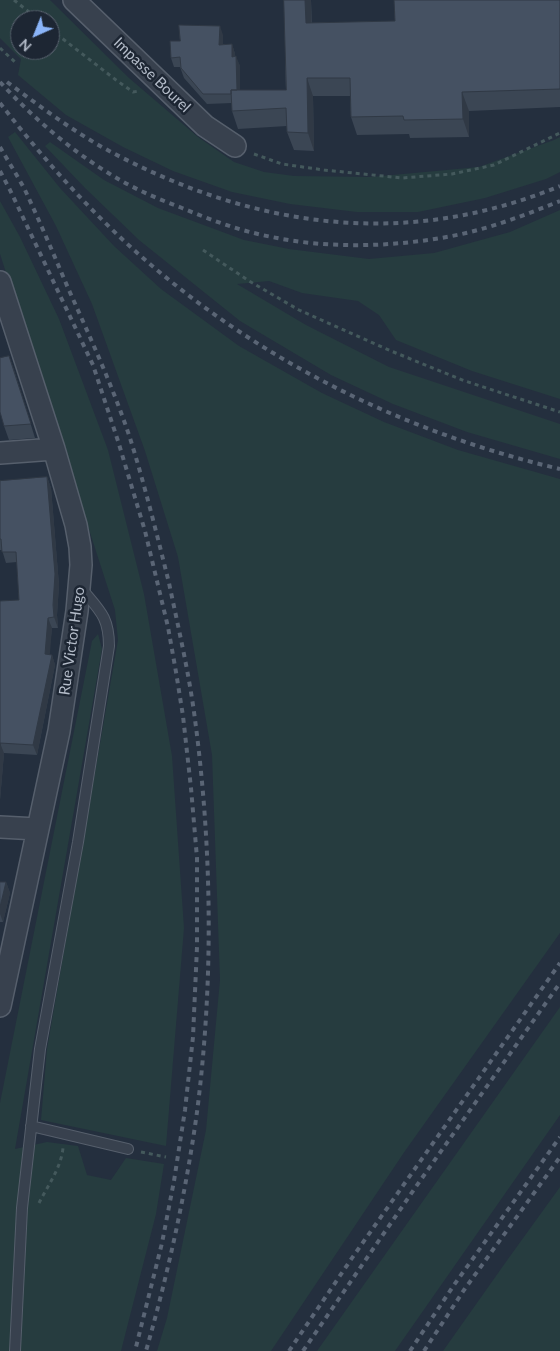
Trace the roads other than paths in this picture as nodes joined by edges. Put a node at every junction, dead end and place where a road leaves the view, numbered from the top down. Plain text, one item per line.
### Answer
1 (74, 0) edge
2 (235, 146) road end
3 (0, 282) edge
4 (54, 448) junction
5 (0, 453) edge
6 (80, 587) junction
7 (0, 826) edge
8 (37, 829) junction
9 (0, 1006) edge
10 (31, 1126) junction
11 (128, 1149) road end
12 (15, 1351) edge

1 - 2 street, Impasse Bourel
3 - 4 street, Rue Victor Hugo
4 - 5 street
4 - 6 street, Rue Victor Hugo
6 - 8 street, Rue Victor Hugo
6 - 10 lane
7 - 8 street
8 - 9 street, Rue Victor Hugo
10 - 11 lane
10 - 12 lane

